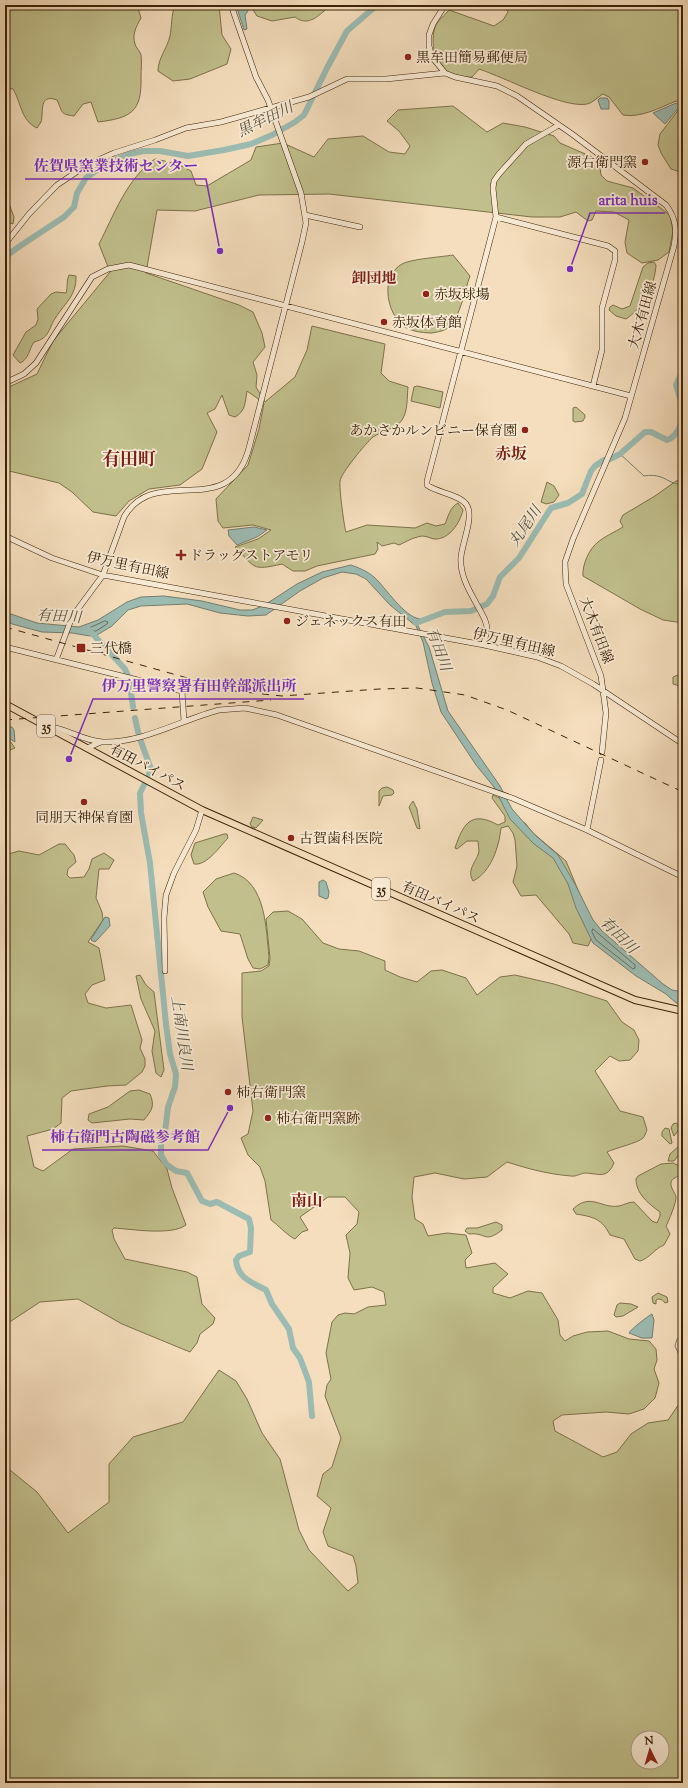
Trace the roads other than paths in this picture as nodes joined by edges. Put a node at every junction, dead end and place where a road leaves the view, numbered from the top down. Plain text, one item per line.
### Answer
1 (231, 5) edge
2 (445, 5) edge
3 (445, 73) junction
4 (271, 108) junction
5 (559, 125) junction
6 (305, 214) junction
7 (496, 217) junction
8 (360, 227) dead end
9 (5, 244) edge
10 (285, 306) junction
11 (461, 352) junction
12 (5, 383) edge
13 (593, 386) junction
14 (631, 396) junction
15 (5, 536) edge
16 (103, 575) junction
17 (484, 645) junction
18 (5, 648) edge
19 (56, 660) junction
20 (603, 690) junction
21 (5, 704) edge
22 (184, 721) junction
23 (50, 727) junction
24 (103, 742) junction
25 (683, 744) edge
26 (87, 748) junction
27 (602, 752) dead end
28 (601, 760) dead end
29 (202, 810) junction
30 (587, 830) junction
31 (683, 877) edge
32 (166, 971) dead end
33 (683, 1011) edge

1 - 4 street
2 - 3 street
3 - 4 street
3 - 5 street, 大木有田線
4 - 6 street
4 - 9 street
5 - 7 street
5 - 14 street, 大木有田線
6 - 8 street
6 - 10 street
7 - 11 street
7 - 13 street
10 - 11 street
10 - 12 street
10 - 16 street
11 - 13 street
11 - 17 street
13 - 14 street
14 - 20 street, 大木有田線
15 - 16 street, 伊万里有田線
16 - 17 street, 伊万里有田線
16 - 19 street
17 - 20 street, 伊万里有田線
18 - 19 street
19 - 22 street
20 - 25 street, 伊万里有田線
20 - 27 street, 大木有田線
21 - 23 highway, 35
22 - 24 street
22 - 30 street
23 - 24 street
23 - 26 highway, 35
24 - 26 street
26 - 29 highway, 有田バイパス / 35
28 - 30 street
29 - 32 street
29 - 33 highway, 有田バイパス / 35
30 - 31 street

